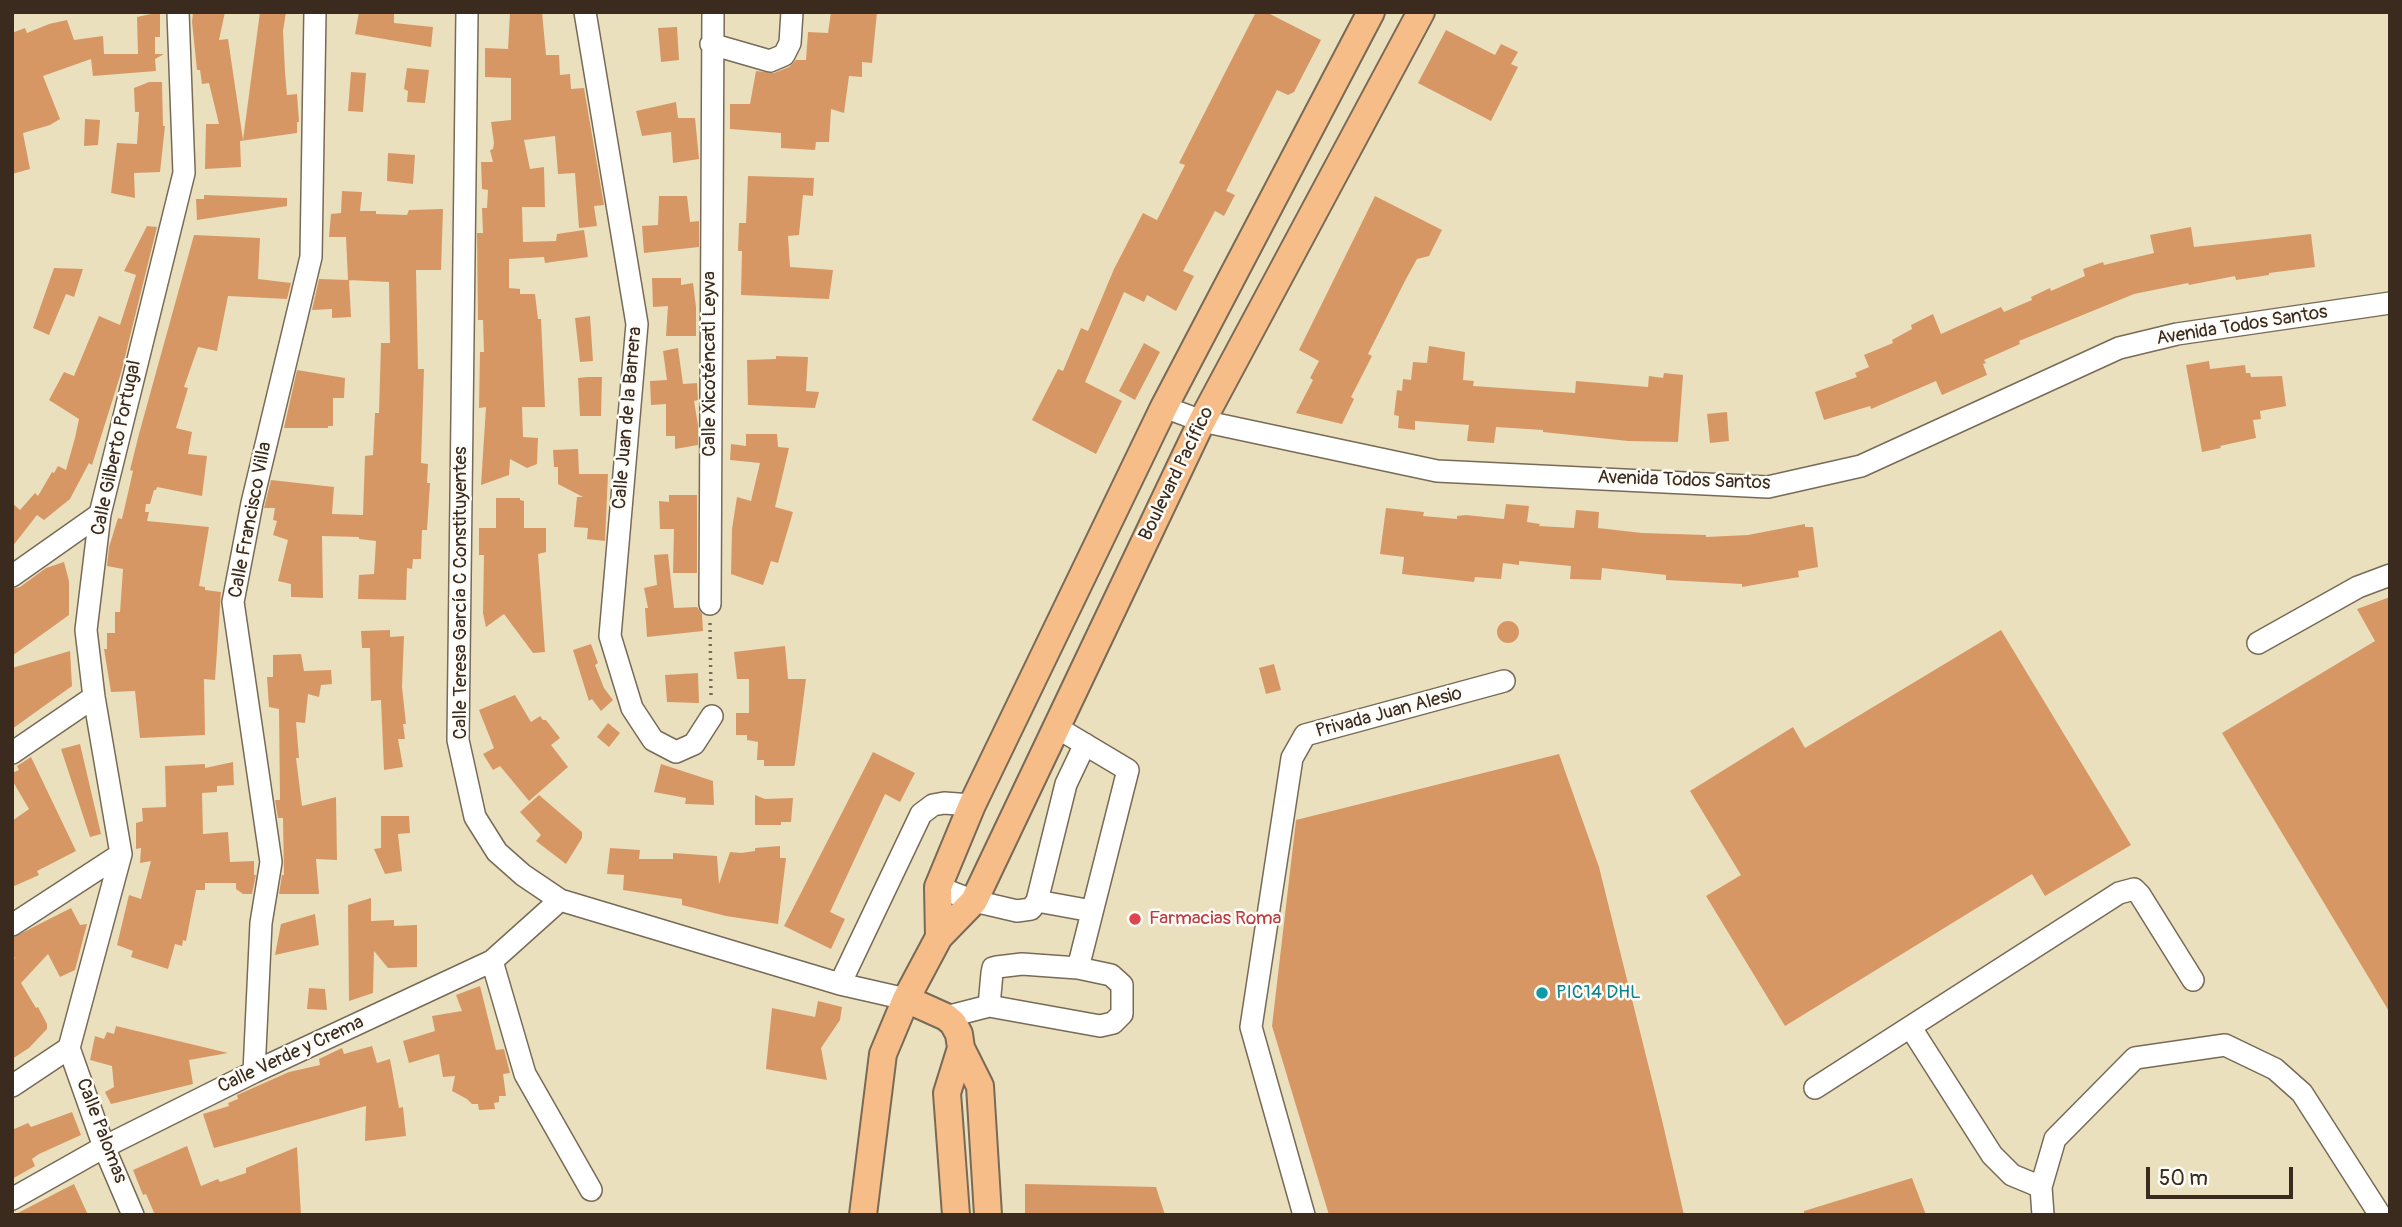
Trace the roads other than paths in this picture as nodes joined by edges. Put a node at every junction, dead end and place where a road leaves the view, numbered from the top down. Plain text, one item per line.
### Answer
1 (178, 12) edge
2 (315, 12) edge
3 (467, 12) edge
4 (585, 12) edge
5 (713, 12) edge
6 (792, 12) edge
7 (1371, 12) edge
8 (1421, 12) edge
9 (711, 44) junction
10 (2390, 303) edge
11 (1164, 407) junction
12 (1202, 421) junction
13 (100, 514) junction
14 (2390, 575) edge
15 (12, 576) edge
16 (710, 604) road end
17 (2258, 643) dead end
18 (1504, 681) dead end
19 (94, 697) junction
20 (712, 716) road end
21 (1056, 727) junction
22 (1085, 744) junction
23 (12, 753) edge
24 (972, 805) junction
25 (121, 854) junction
26 (938, 887) junction
27 (560, 900) junction
28 (974, 901) junction
29 (1037, 901) junction
30 (1092, 911) junction
31 (12, 925) edge
32 (939, 937) junction
33 (492, 961) junction
34 (1078, 968) junction
35 (2193, 980) dead end
36 (840, 984) junction
37 (906, 999) junction
38 (989, 1006) junction
39 (946, 1017) junction
40 (1911, 1028) junction
41 (69, 1048) junction
42 (961, 1048) junction
43 (254, 1072) junction
44 (12, 1086) edge
45 (1815, 1088) dead end
46 (104, 1147) junction
47 (2041, 1188) junction
48 (591, 1190) dead end
49 (12, 1199) edge
50 (133, 1215) edge
51 (863, 1215) edge
52 (956, 1215) edge
53 (988, 1215) edge
54 (1304, 1215) edge
55 (2043, 1215) edge
56 (2380, 1215) edge

1 - 13 street, Calle Gilberto Portugal
2 - 43 street, Calle Francisco Villa
3 - 27 street, Calle Teresa García C Constituyentes
4 - 20 street, Calle Juan de la Barrera
5 - 9 street, Calle Xicoténcatl Leyva
6 - 9 street
7 - 11 main road, Boulevard Pacífico
8 - 12 main road, Boulevard Pacífico
9 - 16 street, Calle Xicoténcatl Leyva
10 - 12 street, Avenida Todos Santos
11 - 12 street, Avenida Todos Santos
11 - 24 main road, Boulevard Pacífico
12 - 21 main road, Boulevard Pacífico
13 - 15 street
13 - 19 street, Calle Gilberto Portugal
14 - 17 street
18 - 54 street, Privada Juan Alesio
19 - 23 street
19 - 25 street, Calle Gilberto Portugal
21 - 22 street
21 - 28 main road, Boulevard Pacífico
22 - 29 street
22 - 30 street
24 - 26 main road, Boulevard Pacífico
24 - 36 street
25 - 31 street
25 - 41 street, Calle Gilberto Portugal
26 - 28 street
26 - 32 main road, Boulevard Pacífico
27 - 33 street, Calle Verde y Crema
27 - 36 street, Calle Teresa García C Constituyentes
28 - 29 street
28 - 32 main road, Boulevard Pacífico
29 - 30 street
30 - 34 street
32 - 37 main road, Boulevard Pacífico
33 - 43 street, Calle Verde y Crema
33 - 48 street
34 - 38 street
34 - 38 street
35 - 40 street
36 - 37 street, Calle Teresa García C Constituyentes
37 - 39 main road
37 - 51 main road, Boulevard Pacífico
38 - 39 street
39 - 42 main road
40 - 45 street
40 - 47 street
41 - 44 street
41 - 46 street, Calle Palomas
42 - 52 main road
42 - 53 main road
43 - 46 street, Calle Verde y Crema
46 - 49 street, Calle Verde y Crema
46 - 50 street, Calle Palomas
47 - 55 street
47 - 56 street

